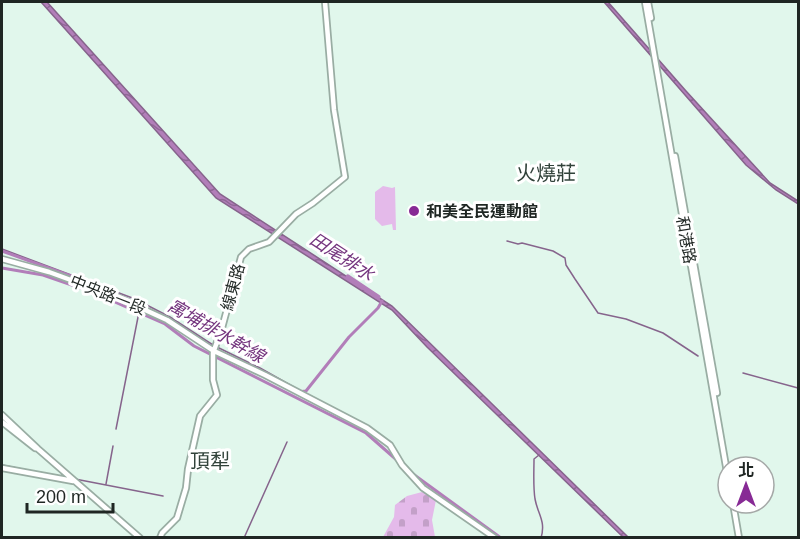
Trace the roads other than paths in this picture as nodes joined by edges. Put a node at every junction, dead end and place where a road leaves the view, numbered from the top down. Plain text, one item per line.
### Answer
1 (325, 2) edge
2 (647, 2) edge
3 (691, 257) junction
4 (2, 259) edge
5 (214, 351) junction
6 (2, 415) edge
7 (2, 422) edge
8 (38, 449) junction
9 (724, 455) edge
10 (727, 455) edge
11 (2, 468) edge
12 (75, 482) junction
13 (736, 515) edge
14 (140, 537) edge
15 (160, 537) edge
16 (495, 537) edge
17 (740, 537) edge

1 - 5 street, 線東路
2 - 3 street, 和港路
3 - 9 street, 和港路
3 - 10 street, 和港路
4 - 5 street, 中央路一段
5 - 15 street, 線東路
5 - 16 street, 中央路一段
6 - 8 street
7 - 8 street
8 - 12 street
11 - 12 street
12 - 14 street
13 - 17 street

